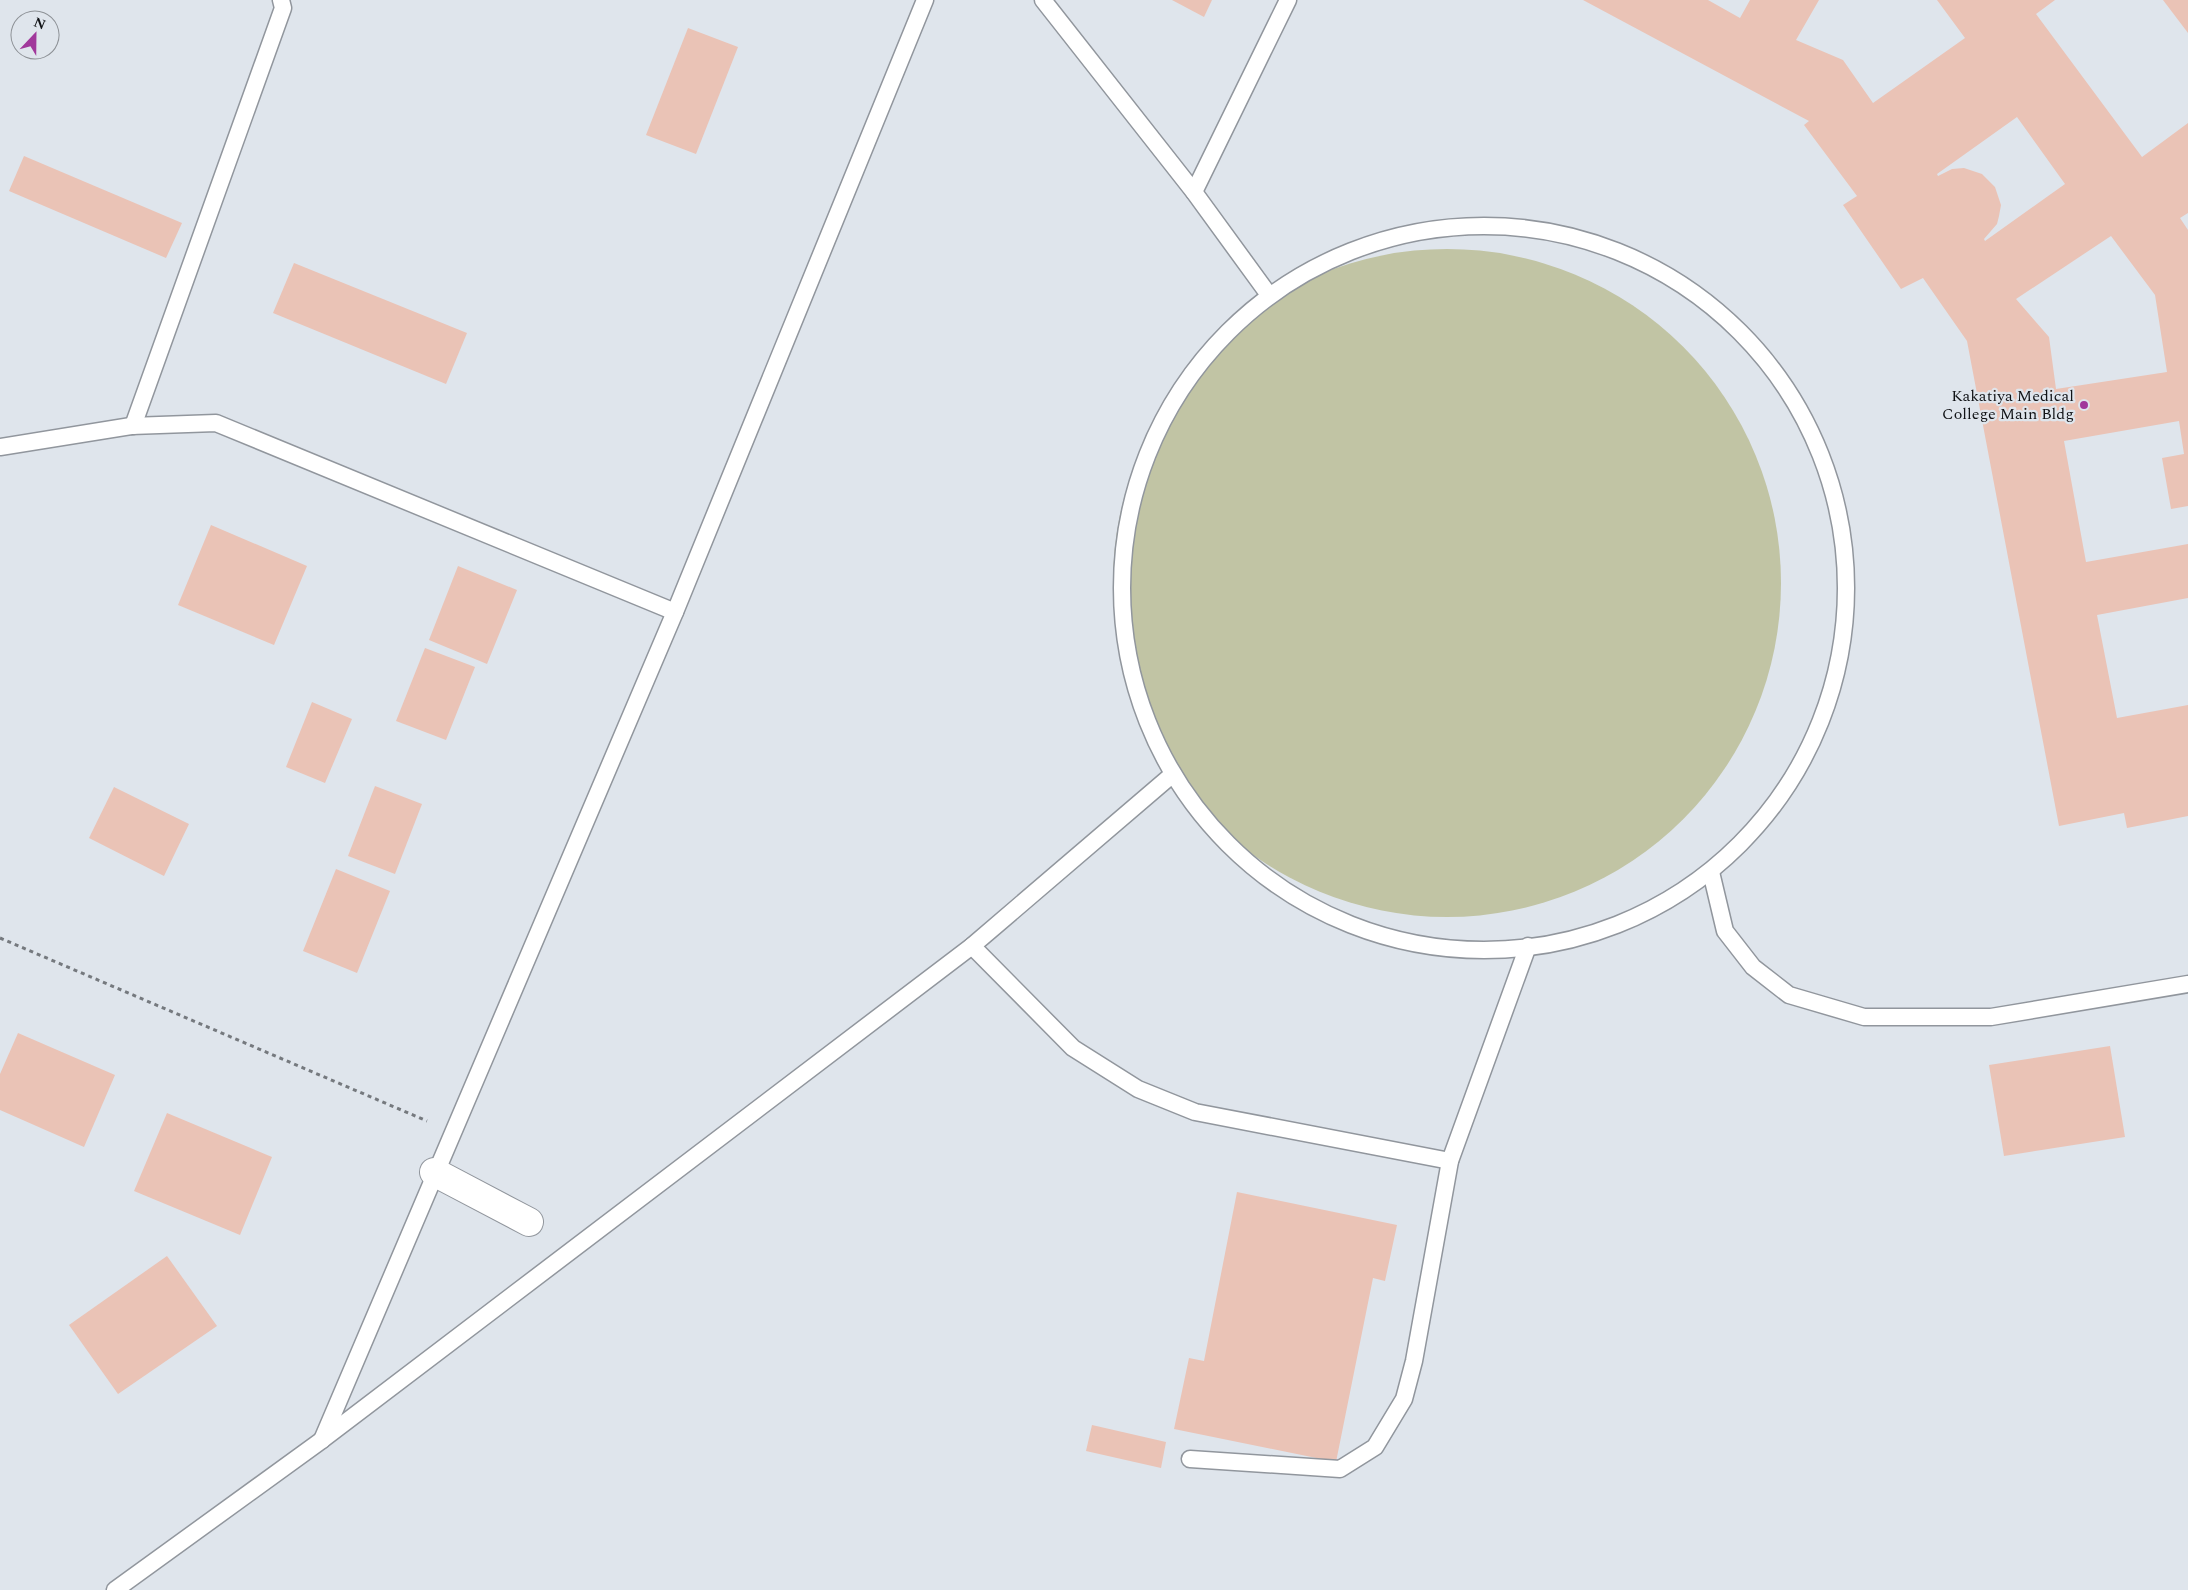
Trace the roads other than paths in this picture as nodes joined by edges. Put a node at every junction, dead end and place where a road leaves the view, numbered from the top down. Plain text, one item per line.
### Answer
1 (281, 0) edge
2 (925, 0) edge
3 (1043, 0) edge
4 (1288, 0) edge
5 (1194, 192) junction
6 (1269, 295) junction
7 (134, 426) junction
8 (0, 447) edge
9 (675, 612) junction
10 (1173, 774) junction
11 (1711, 872) junction
12 (972, 946) junction
13 (1528, 946) junction
14 (2188, 984) edge
15 (1450, 1161) junction
16 (434, 1172) junction
17 (529, 1222) dead end
18 (322, 1440) junction
19 (1190, 1459) dead end
20 (115, 1590) edge

1 - 7 lane
2 - 9 lane
3 - 5 lane
4 - 5 lane
5 - 6 lane
6 - 10 lane
6 - 11 lane
7 - 8 lane
7 - 9 lane
9 - 16 lane
10 - 12 lane
10 - 13 lane
11 - 13 lane
11 - 14 lane
12 - 15 lane
12 - 18 lane
13 - 15 lane
15 - 19 lane
16 - 17 street
16 - 18 lane
18 - 20 lane

